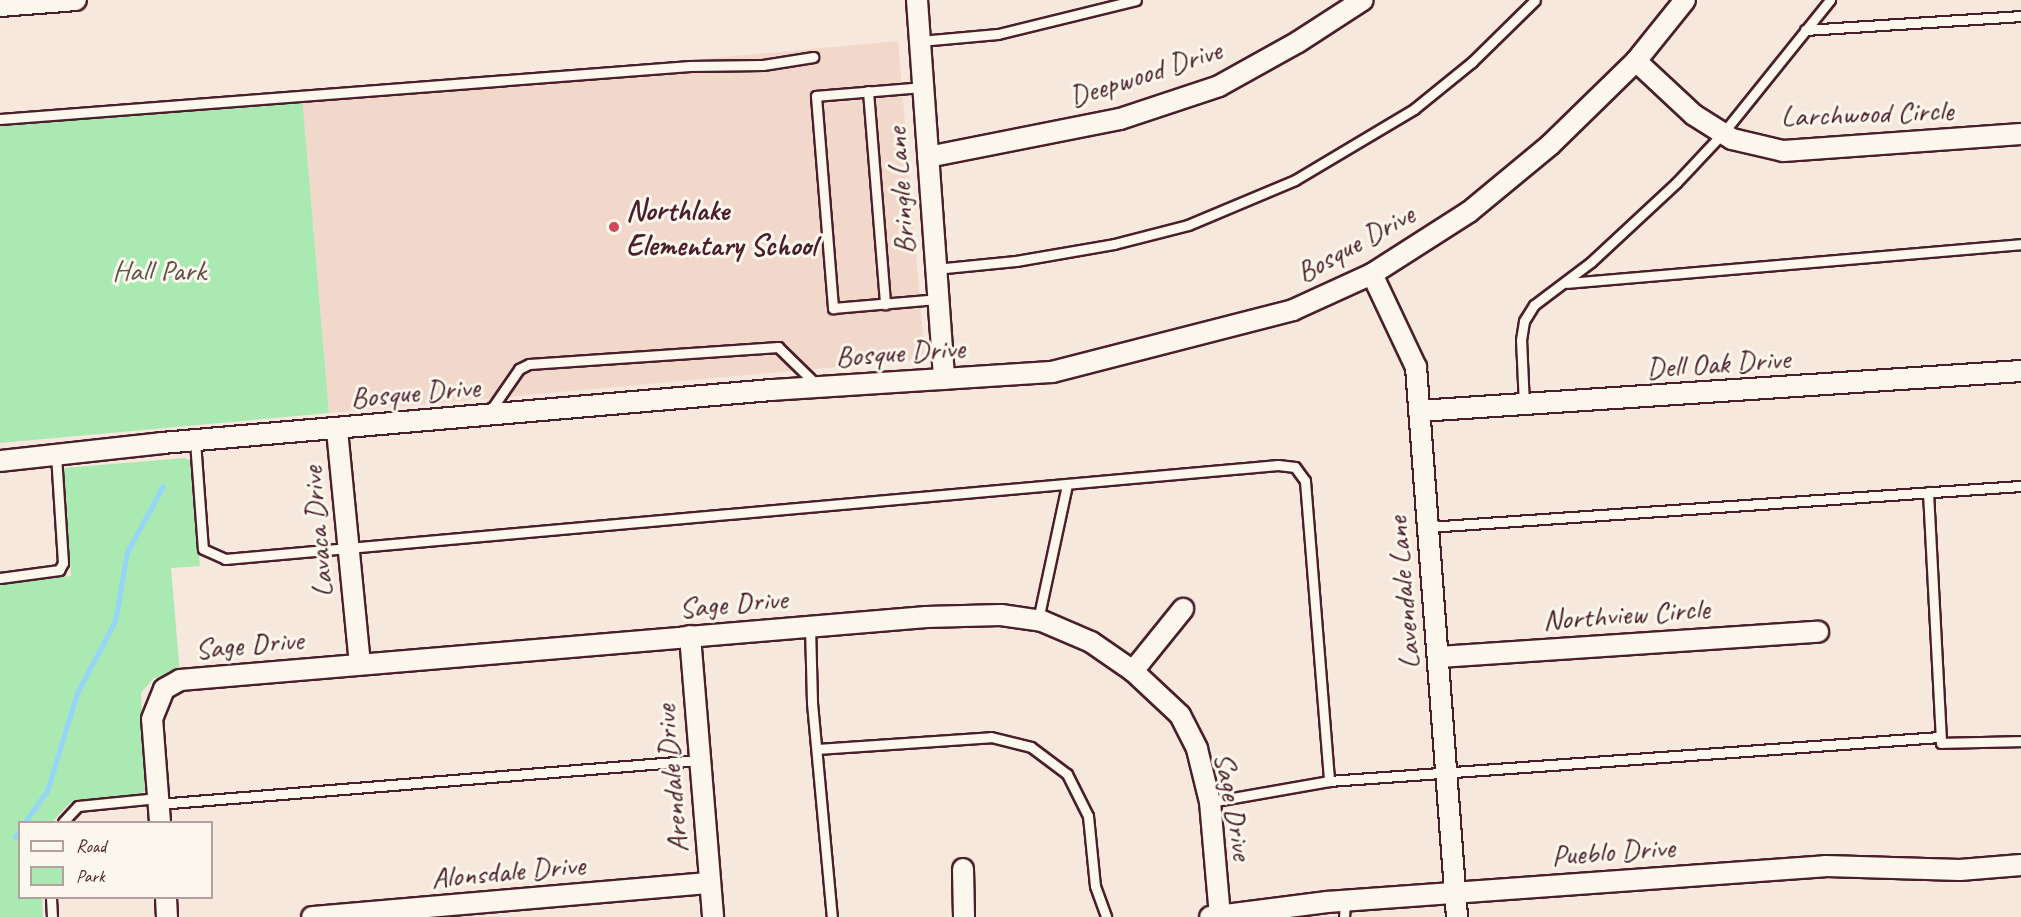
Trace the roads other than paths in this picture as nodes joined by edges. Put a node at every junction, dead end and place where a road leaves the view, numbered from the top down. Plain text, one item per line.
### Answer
1 (76, 0) edge
2 (917, 0) edge
3 (1136, 0) edge
4 (1363, 0) edge
5 (1535, 0) edge
6 (1685, 0) edge
7 (1830, 0) edge
8 (0, 6) edge
9 (2021, 16) edge
10 (1805, 30) junction
11 (920, 41) junction
12 (813, 57) dead end
13 (1636, 61) junction
14 (923, 87) junction
15 (868, 91) junction
16 (0, 119) edge
17 (1723, 134) junction
18 (2021, 134) edge
19 (928, 157) junction
20 (2021, 244) edge
21 (935, 269) junction
22 (1372, 274) junction
23 (1567, 283) junction
24 (937, 299) junction
25 (885, 304) junction
26 (2021, 371) edge
27 (944, 379) junction
28 (818, 387) junction
29 (1524, 405) junction
30 (1419, 411) junction
31 (487, 416) junction
32 (337, 429) junction
33 (195, 441) junction
34 (56, 455) junction
35 (0, 461) edge
36 (1067, 485) junction
37 (2021, 486) edge
38 (1928, 492) junction
39 (1428, 527) junction
40 (348, 548) junction
41 (0, 578) edge
42 (1183, 609) dead end
43 (1038, 620) junction
44 (810, 626) junction
45 (1818, 632) dead end
46 (690, 636) junction
47 (1438, 657) junction
48 (360, 664) junction
49 (1132, 671) junction
50 (1940, 738) junction
51 (2021, 741) edge
52 (817, 749) junction
53 (700, 760) junction
54 (1447, 774) junction
55 (1329, 781) junction
56 (1210, 802) junction
57 (158, 804) edge
58 (64, 821) edge
59 (2021, 865) edge
60 (963, 869) dead end
61 (710, 883) junction
62 (1454, 894) junction
63 (51, 899) edge
64 (166, 899) edge
65 (1345, 909) edge
66 (1216, 916) edge
67 (52, 917) edge
68 (167, 917) edge
69 (312, 917) edge
70 (713, 917) edge
71 (832, 917) edge
72 (964, 917) edge
73 (1106, 917) edge
74 (1457, 917) edge

1 - 8 street
2 - 11 street, Bringle Lane
3 - 11 lane
4 - 19 street, Deepwood Drive
5 - 21 lane
6 - 13 street, Bosque Drive
7 - 10 lane
9 - 10 lane
10 - 17 lane
11 - 14 street, Bringle Lane
12 - 16 lane
13 - 17 street, Larchwood Circle
13 - 22 street, Bosque Drive
14 - 15 lane
14 - 19 street, Bringle Lane
15 - 25 lane
15 - 25 lane
17 - 18 street, Larchwood Circle
17 - 23 lane
19 - 21 street, Bringle Lane
20 - 23 lane
21 - 24 street, Bringle Lane
22 - 27 street, Bosque Drive
22 - 30 street, Lavendale Lane
23 - 29 lane
24 - 25 lane
24 - 27 street, Bringle Lane
26 - 29 street, Dell Oak Drive
27 - 28 street, Bosque Drive
28 - 31 street, Bosque Drive
28 - 31 lane
29 - 30 street, Dell Oak Drive
30 - 39 street, Lavendale Lane
31 - 32 street, Bosque Drive
32 - 33 street, Bosque Drive
32 - 40 street, Lavaca Drive
33 - 34 street, Bosque Drive
33 - 40 lane
34 - 35 street, Bosque Drive
34 - 41 lane
36 - 40 lane
36 - 43 lane
36 - 55 lane
37 - 38 lane
38 - 39 lane
38 - 50 lane
39 - 47 street, Lavendale Lane
40 - 48 street, Lavaca Drive
42 - 49 street
43 - 44 street, Sage Drive
43 - 49 street, Sage Drive
44 - 46 street, Sage Drive
44 - 52 lane
45 - 47 street, Northview Circle
46 - 48 street, Sage Drive
46 - 53 street, Arendale Drive
47 - 54 street, Lavendale Lane
48 - 57 street, Sage Drive
49 - 56 street, Sage Drive
50 - 51 lane
50 - 54 lane
52 - 71 lane
52 - 73 lane
53 - 57 lane
53 - 61 street, Arendale Drive
54 - 55 lane
54 - 62 street, Lavendale Lane
55 - 56 lane
56 - 66 street, Sage Drive
57 - 58 lane
59 - 62 street, Pueblo Drive
60 - 72 street
61 - 69 street, Alonsdale Drive
61 - 70 street, Arendale Drive
62 - 65 street, Pueblo Drive
62 - 74 street, Lavendale Lane
63 - 67 lane
64 - 68 street
65 - 66 street, Pueblo Drive

